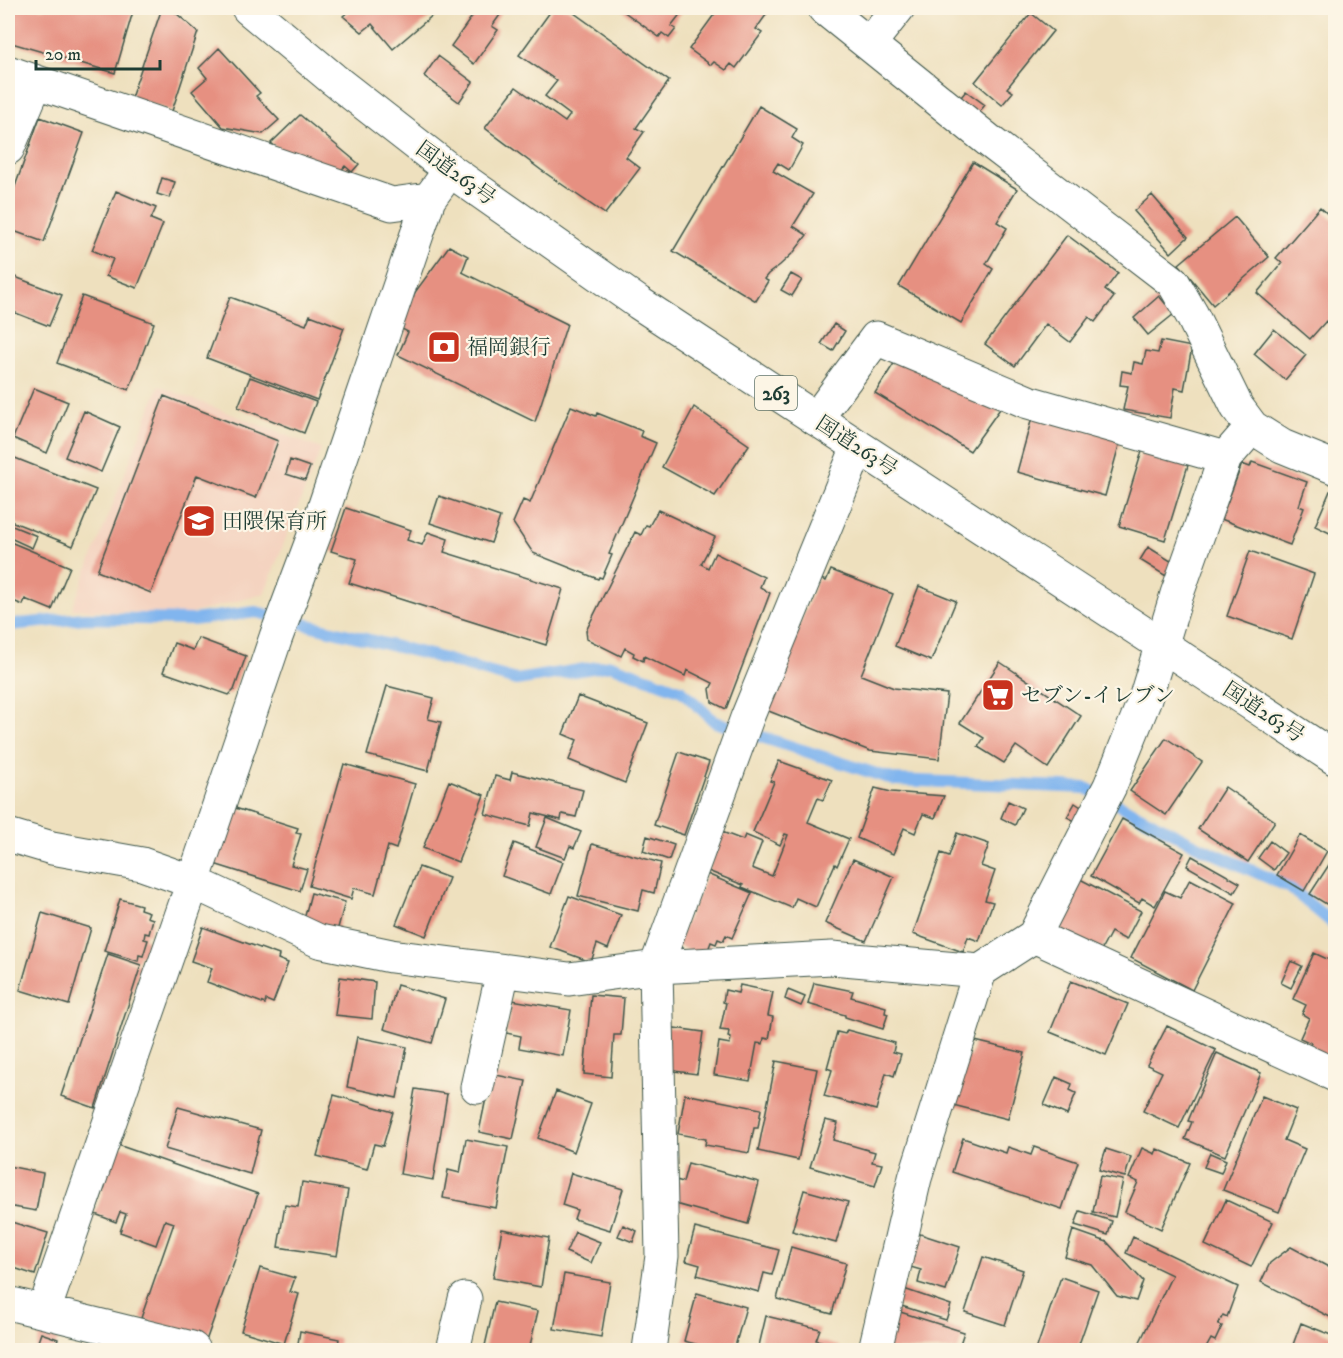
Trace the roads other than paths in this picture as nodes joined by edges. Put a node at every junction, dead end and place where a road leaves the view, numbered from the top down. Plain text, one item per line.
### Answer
1 (248, 8) edge
2 (824, 8) edge
3 (898, 8) edge
4 (869, 44) junction
5 (22, 77) edge
6 (8, 148) edge
7 (451, 171) junction
8 (429, 199) junction
9 (816, 419) junction
10 (1252, 427) junction
11 (858, 447) junction
12 (1225, 458) junction
13 (1335, 468) edge
14 (1161, 644) junction
15 (1335, 759) edge
16 (8, 835) edge
17 (193, 882) junction
18 (1034, 936) junction
19 (656, 967) junction
20 (503, 970) junction
21 (980, 971) junction
22 (1335, 1075) edge
23 (477, 1088) dead end
24 (465, 1299) dead end
25 (8, 1303) edge
26 (44, 1311) junction
27 (194, 1350) edge
28 (453, 1350) edge
29 (649, 1350) edge
30 (875, 1350) edge

1 - 7 main road, 国道263号 / 263
2 - 4 main road
3 - 4 main road
4 - 10 main road
5 - 6 main road
5 - 8 main road
7 - 8 main road
7 - 9 main road, 国道263号 / 263
8 - 17 main road
9 - 11 main road, 国道263号 / 263
9 - 12 main road
10 - 12 main road
10 - 13 main road
11 - 14 main road, 国道263号 / 263
11 - 19 main road
12 - 14 main road
14 - 15 main road, 国道263号 / 263
14 - 18 main road
16 - 17 main road
17 - 20 main road
17 - 26 main road
18 - 21 main road
18 - 22 main road
19 - 20 main road
19 - 21 main road
19 - 29 main road
20 - 23 main road
21 - 30 main road
24 - 28 main road
25 - 26 main road
26 - 27 main road

